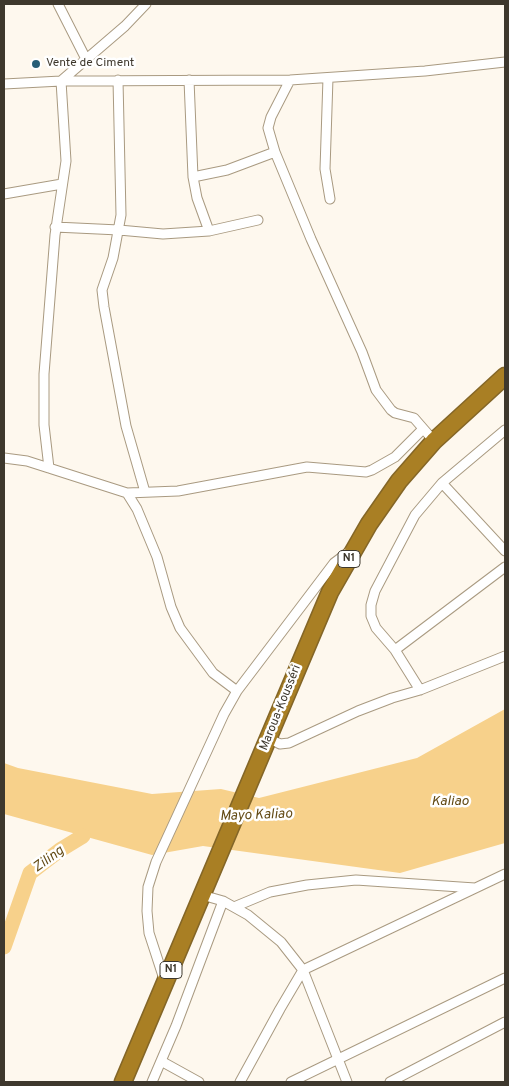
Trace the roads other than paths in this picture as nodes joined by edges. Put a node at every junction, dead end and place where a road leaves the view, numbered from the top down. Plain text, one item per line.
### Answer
1 (58, 4) edge
2 (146, 4) edge
3 (86, 59) junction
4 (505, 62) edge
5 (328, 78) junction
6 (118, 80) junction
7 (189, 80) junction
8 (290, 80) junction
9 (61, 81) junction
10 (4, 84) edge
11 (275, 152) junction
12 (193, 177) junction
13 (62, 184) junction
14 (4, 194) edge
15 (330, 199) dead end
16 (258, 220) dead end
17 (56, 227) junction
18 (118, 230) junction
19 (209, 231) junction
20 (505, 376) edge
21 (505, 430) edge
22 (428, 435) junction
23 (4, 458) edge
24 (49, 468) junction
25 (442, 483) junction
26 (145, 492) junction
27 (126, 493) junction
28 (355, 549) junction
29 (505, 551) edge
30 (505, 567) edge
31 (395, 650) junction
32 (505, 656) edge
33 (420, 690) junction
34 (237, 691) junction
35 (268, 738) junction
36 (505, 874) edge
37 (476, 888) junction
38 (202, 895) junction
39 (223, 901) junction
40 (234, 907) junction
41 (303, 970) junction
42 (505, 978) edge
43 (165, 983) junction
44 (505, 1022) edge
45 (339, 1060) junction
46 (161, 1061) junction
47 (123, 1082) edge
48 (152, 1082) edge
49 (199, 1082) edge
50 (240, 1082) edge
51 (291, 1082) edge
52 (347, 1082) edge
53 (390, 1082) edge

1 - 3 street
2 - 3 street
3 - 9 street
4 - 5 street
5 - 8 street
5 - 15 street
6 - 7 street
6 - 9 street
6 - 18 street
7 - 8 street
7 - 12 street
8 - 11 street
9 - 10 street
9 - 13 street
11 - 12 street
11 - 22 street
12 - 19 street
13 - 14 street
13 - 17 street
16 - 19 street
17 - 18 street
17 - 24 street
18 - 19 street
18 - 26 street
20 - 22 highway, Maroua-Kousséri / N1
21 - 25 street
22 - 26 street
22 - 28 highway, Maroua-Kousséri / N1
23 - 24 street
24 - 27 street
25 - 29 street
25 - 31 street
26 - 27 street
27 - 34 street
28 - 34 street
28 - 35 highway, Maroua-Kousséri / N1
30 - 31 street
31 - 33 street
32 - 33 street
33 - 35 street
34 - 43 street
35 - 38 highway, Maroua-Kousséri / N1
36 - 37 street
37 - 40 street
37 - 41 street
38 - 39 street
38 - 43 highway, Maroua-Kousséri / N1
39 - 40 street
39 - 46 street
40 - 41 street
41 - 45 street
41 - 50 street
42 - 45 street
43 - 47 highway, Maroua-Kousséri / N1
44 - 53 street
45 - 51 street
45 - 52 street
46 - 48 street
46 - 49 street

